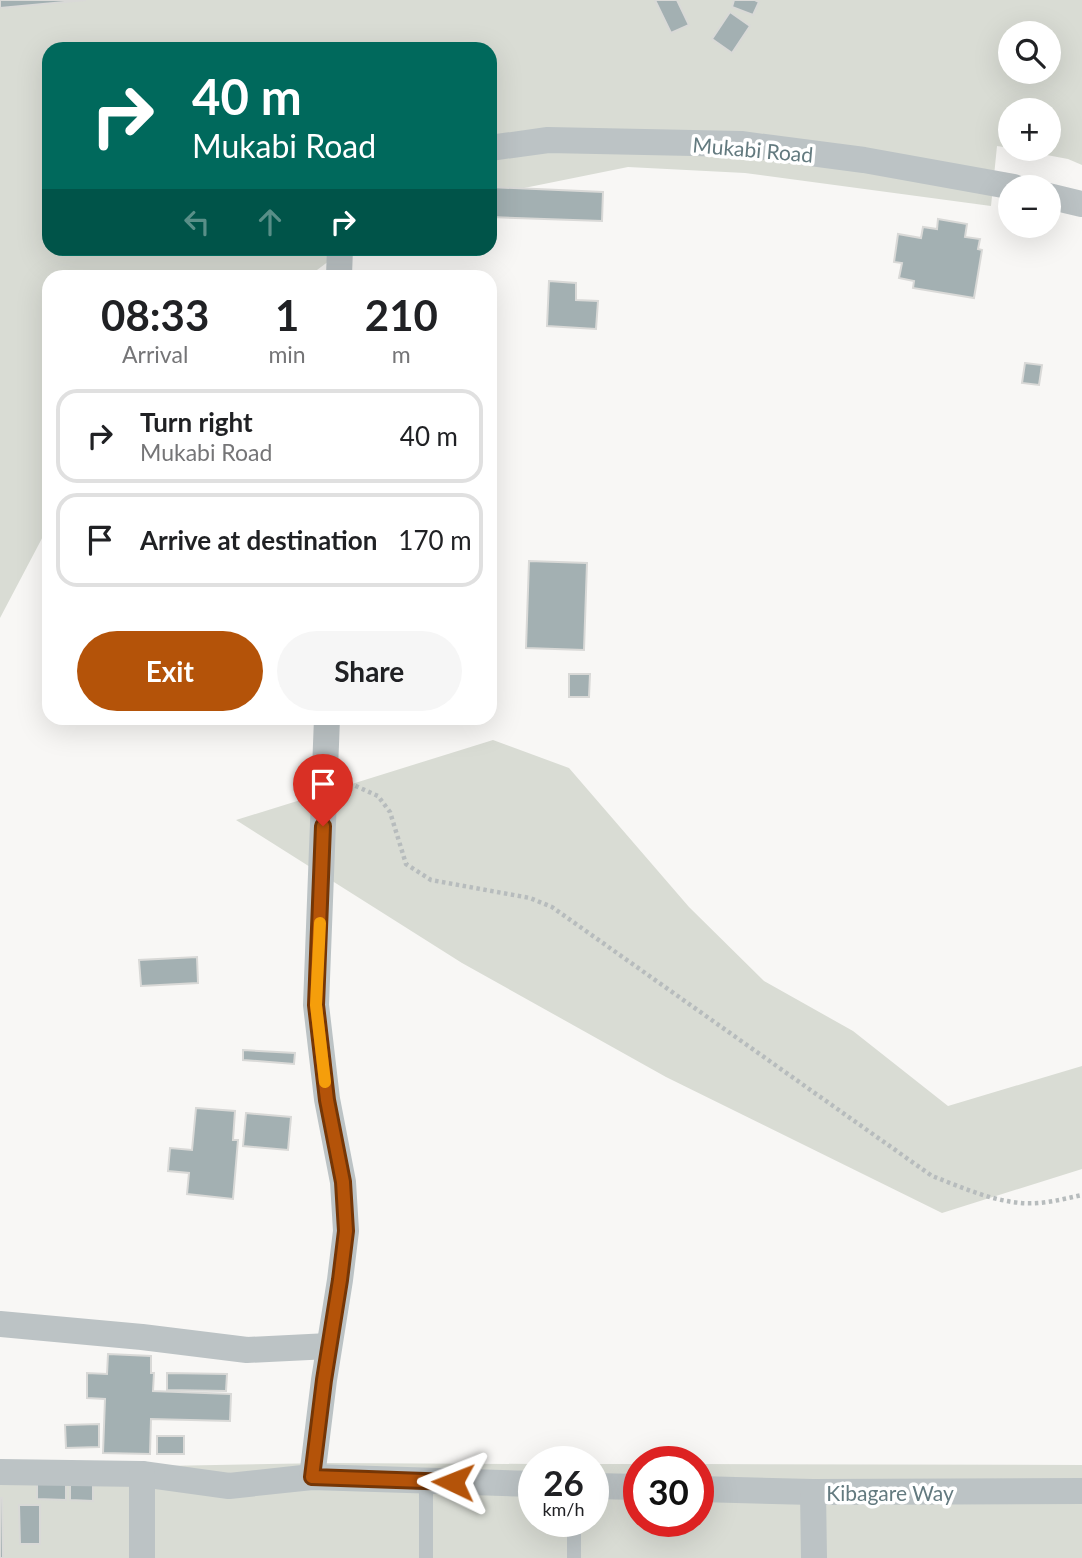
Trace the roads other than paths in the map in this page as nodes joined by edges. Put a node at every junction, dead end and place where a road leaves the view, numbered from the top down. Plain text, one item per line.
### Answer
1 (497, 147) edge
2 (998, 184) edge
3 (1061, 199) edge
4 (1082, 204) edge
5 (327, 725) edge
6 (0, 1324) edge
7 (329, 1346) junction
8 (0, 1472) edge
9 (142, 1474) junction
10 (312, 1477) junction
11 (426, 1481) junction
12 (518, 1484) edge
13 (714, 1489) edge
14 (1082, 1491) edge
15 (813, 1492) junction
16 (574, 1537) edge
17 (142, 1558) edge
18 (426, 1558) edge
19 (574, 1558) edge
20 (814, 1558) edge

1 - 2 street, Mukabi Road
3 - 4 street
5 - 7 street
6 - 7 street
7 - 10 street
8 - 9 street
9 - 10 street
9 - 17 street
10 - 11 street
11 - 12 street
11 - 18 lane
13 - 15 street, Kibagare Way
14 - 15 street, Kibagare Way
15 - 20 street
16 - 19 lane

